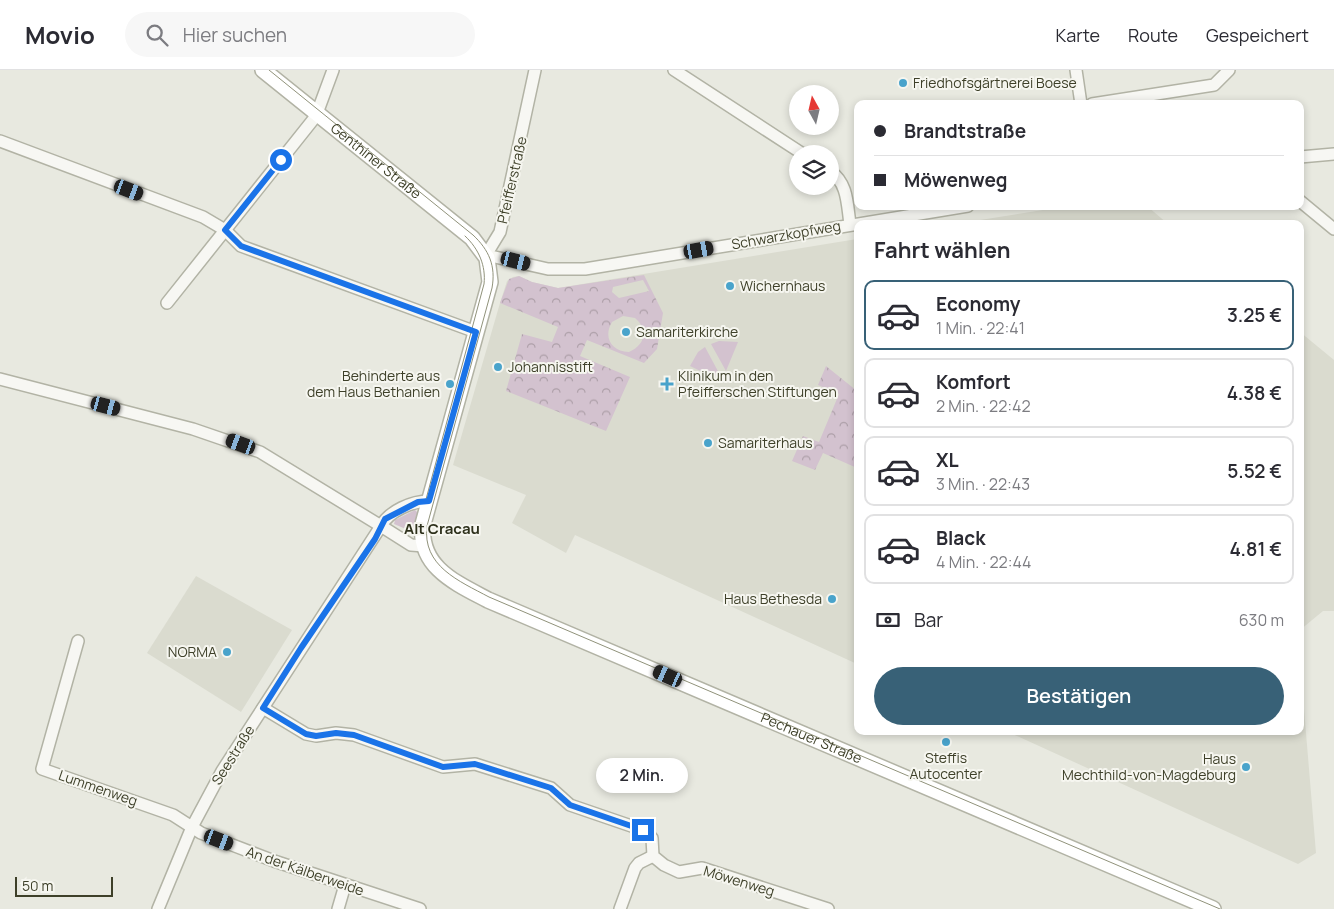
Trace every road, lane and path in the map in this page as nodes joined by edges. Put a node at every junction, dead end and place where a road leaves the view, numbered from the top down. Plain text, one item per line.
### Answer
1 (263, 70) edge
2 (333, 70) edge
3 (535, 70) edge
4 (674, 70) edge
5 (1076, 70) edge
6 (1230, 70) edge
7 (1080, 100) edge
8 (1116, 100) edge
9 (317, 114) junction
10 (0, 141) edge
11 (790, 145) edge
12 (1334, 154) edge
13 (1304, 157) edge
14 (839, 177) edge
15 (1304, 204) edge
16 (942, 210) edge
17 (876, 220) edge
18 (854, 223) edge
19 (850, 224) junction
20 (1334, 229) edge
21 (225, 230) junction
22 (486, 255) junction
23 (167, 302) dead end
24 (476, 332) junction
25 (0, 378) edge
26 (429, 501) junction
27 (381, 526) junction
28 (424, 546) junction
29 (78, 641) dead end
30 (263, 708) junction
31 (192, 827) junction
32 (653, 856) junction
33 (345, 885) junction
34 (158, 909) edge
35 (338, 909) edge
36 (420, 909) edge
37 (620, 909) edge
38 (828, 909) edge
39 (1213, 909) edge

1 - 9 main road, Genthiner Straße
2 - 9 street
3 - 22 street, Pfeifferstraße
4 - 11 street
5 - 7 street
6 - 8 street
9 - 21 street
9 - 22 main road, Genthiner Straße
10 - 21 street
12 - 13 street
14 - 19 street
15 - 20 street
16 - 17 street, Schwarzkopfweg
18 - 19 street, Schwarzkopfweg
19 - 22 street, Schwarzkopfweg
21 - 23 street
21 - 24 street
22 - 24 main road
24 - 26 main road
25 - 27 street
26 - 27 street, Seestraße
26 - 28 main road
27 - 28 street
27 - 30 street, Seestraße
28 - 39 main road, Pechauer Straße
29 - 31 street, Lummenweg
30 - 31 street, Seestraße
30 - 32 street
31 - 33 street, An der Kälberweide
31 - 34 street, Seestraße
32 - 37 street
32 - 38 street, Möwenweg
33 - 35 street
33 - 36 street, An der Kälberweide

